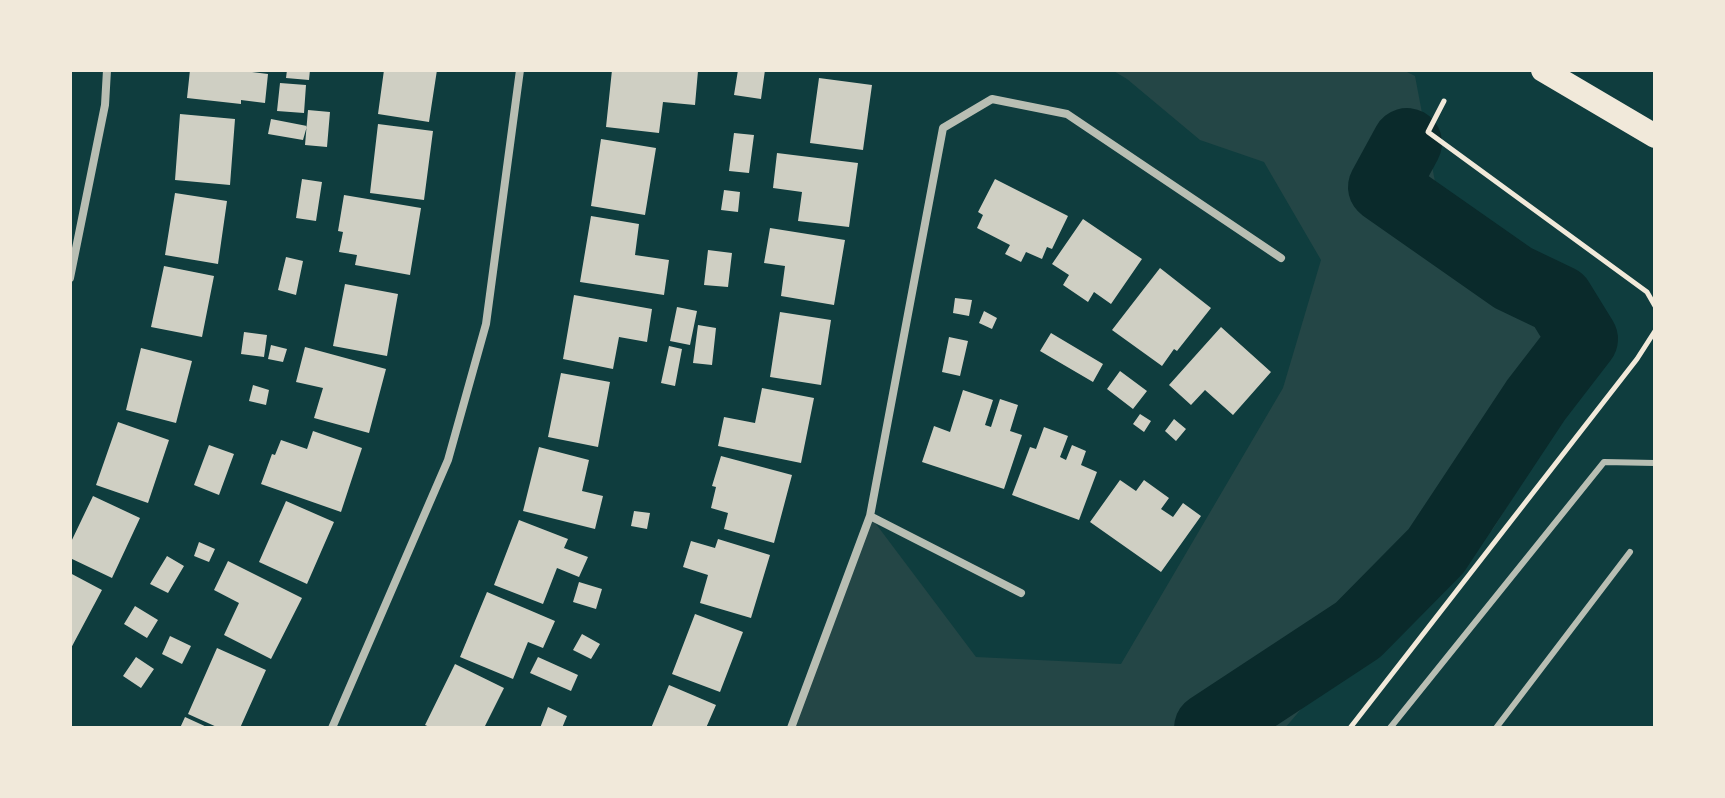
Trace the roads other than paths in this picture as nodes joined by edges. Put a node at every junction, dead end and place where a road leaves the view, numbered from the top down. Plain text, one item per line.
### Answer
1 (107, 70) edge
2 (520, 70) edge
3 (1543, 70) edge
4 (1655, 136) edge
5 (1281, 258) dead end
6 (70, 278) edge
7 (1655, 463) edge
8 (870, 516) junction
9 (1630, 552) dead end
10 (1021, 593) dead end
11 (332, 728) edge
12 (791, 728) edge
13 (1390, 728) edge
14 (1496, 728) edge

1 - 6 street
2 - 11 street
3 - 4 highway
5 - 8 street
7 - 13 lane
8 - 10 street
8 - 12 street
9 - 14 lane

